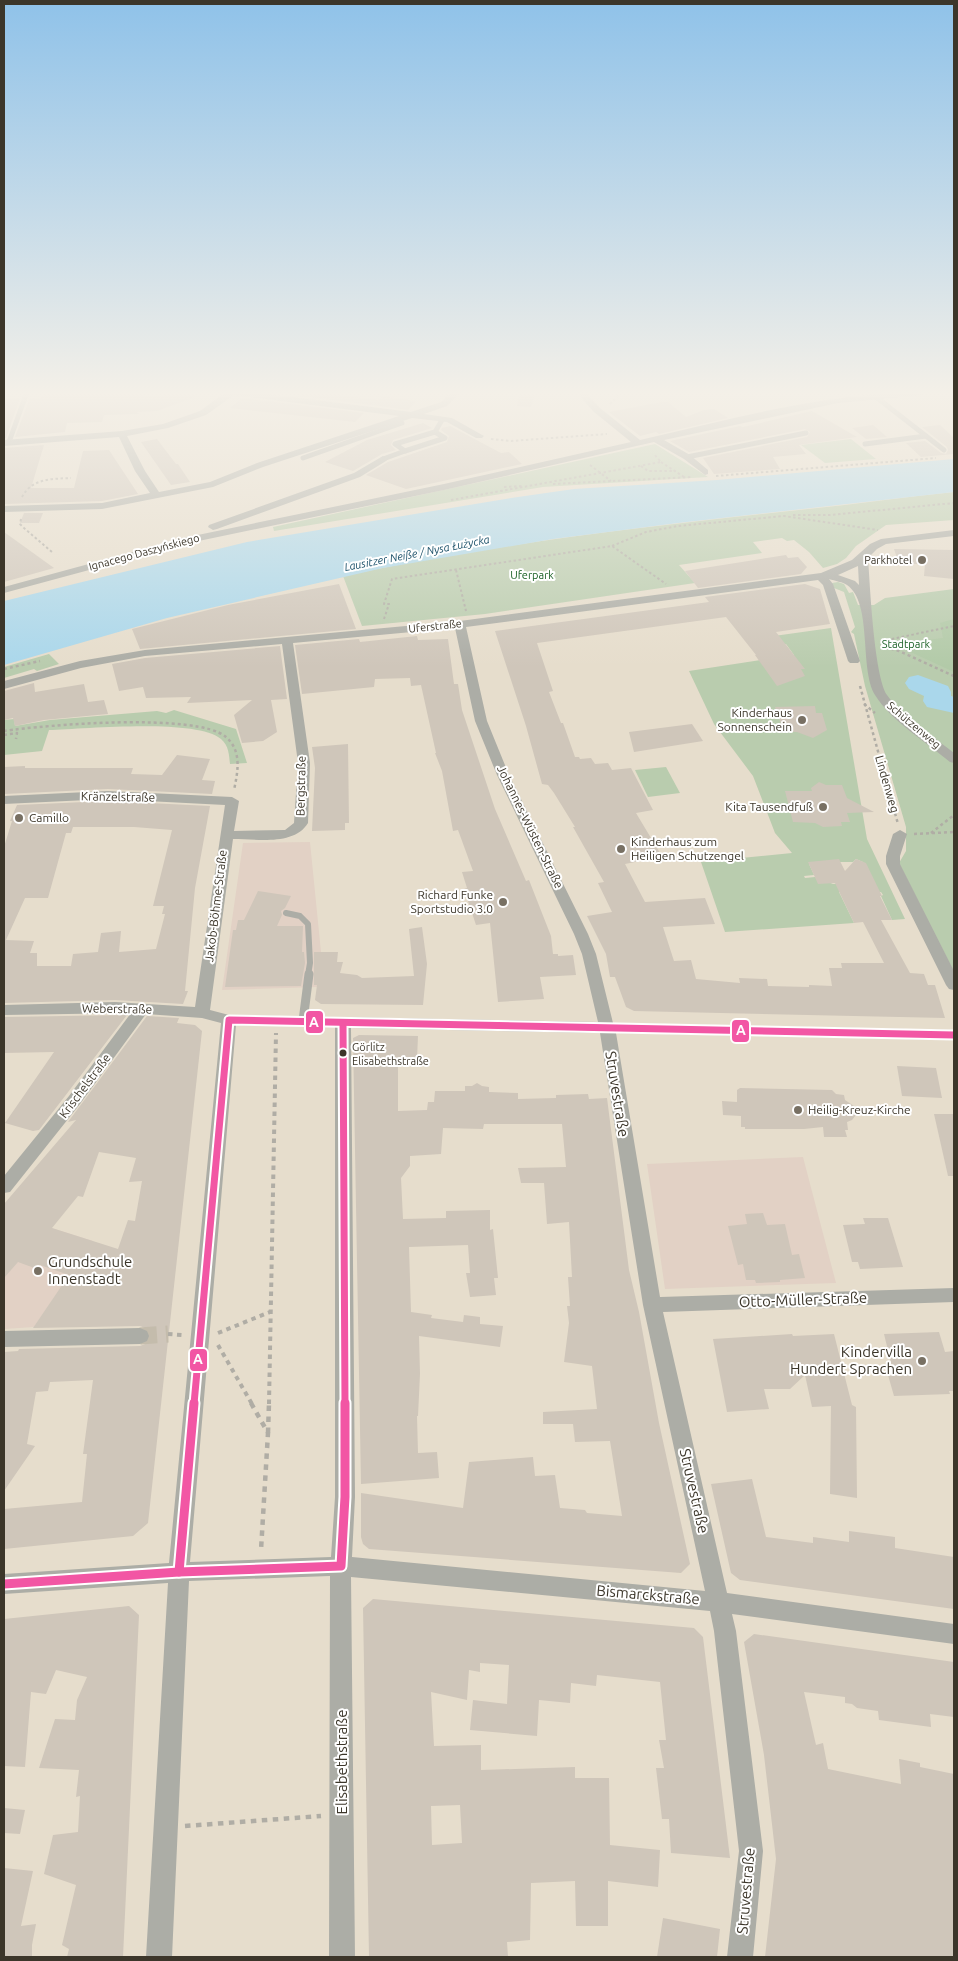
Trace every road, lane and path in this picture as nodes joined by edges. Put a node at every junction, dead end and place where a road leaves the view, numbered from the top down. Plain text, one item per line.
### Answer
1 (149, 484) edge
2 (215, 484) edge
3 (334, 484) edge
4 (459, 484) edge
5 (549, 484) edge
6 (568, 484) edge
7 (157, 496) junction
8 (954, 503) edge
9 (4, 509) edge
10 (784, 516) junction
11 (954, 533) edge
12 (897, 538) junction
13 (188, 540) junction
14 (44, 543) dead end
15 (612, 546) junction
16 (52, 552) dead end
17 (863, 557) junction
18 (456, 570) junction
19 (825, 576) junction
20 (4, 590) edge
21 (680, 595) junction
22 (865, 598) junction
23 (464, 623) junction
24 (954, 626) edge
25 (380, 632) junction
26 (287, 640) junction
27 (872, 643) junction
28 (854, 661) joint
29 (954, 676) edge
30 (4, 685) edge
31 (4, 733) edge
32 (16, 739) dead end
33 (954, 758) edge
34 (4, 801) edge
35 (232, 801) junction
36 (954, 815) edge
37 (954, 832) edge
38 (930, 833) junction
39 (900, 834) junction
40 (226, 835) junction
41 (286, 912) dead end
42 (954, 985) edge
43 (4, 1010) edge
44 (141, 1010) junction
45 (202, 1013) junction
46 (229, 1020) junction
47 (303, 1022) junction
48 (343, 1023) junction
49 (607, 1028) junction
50 (276, 1029) dead end
51 (954, 1035) edge
52 (4, 1187) edge
53 (954, 1296) edge
54 (652, 1304) junction
55 (270, 1312) junction
56 (140, 1336) tunnel mouth
57 (213, 1336) dead end
58 (4, 1339) edge
59 (217, 1344) dead end
60 (268, 1432) junction
61 (261, 1553) dead end
62 (342, 1566) junction
63 (179, 1572) junction
64 (4, 1584) edge
65 (719, 1602) junction
66 (954, 1634) edge
67 (342, 1814) junction
68 (164, 1828) junction
69 (158, 1957) edge
70 (342, 1957) edge
71 (740, 1957) edge

1 - 7 street
2 - 7 street
3 - 13 street
4 - 13 street, Ignacego Daszyńskiego
5 - 6 path
7 - 9 street
8 - 10 path
10 - 12 path
10 - 15 path
11 - 12 street, Uferstraße
12 - 17 street, Uferstraße
13 - 20 street, Ignacego Daszyńskiego
14 - 16 path
15 - 18 path
15 - 21 path
17 - 19 street, Uferstraße
17 - 22 street, Schützenweg
18 - 23 path
18 - 25 path
19 - 21 street, Uferstraße
19 - 22 street
19 - 28 street
21 - 23 street, Uferstraße
22 - 27 street, Schützenweg
23 - 25 street, Uferstraße
23 - 49 street, Johannes-Wüsten-Straße
24 - 27 path
25 - 26 street, Uferstraße
26 - 30 street, Uferstraße
26 - 40 street, Bergstraße
27 - 29 path
27 - 33 street, Schützenweg
28 - 39 path, Lindenweg
31 - 32 path
31 - 35 path
34 - 35 street, Kränzelstraße
35 - 40 street, Jakob-Böhme-Straße
36 - 38 path
37 - 38 path
38 - 39 path
39 - 42 street
40 - 45 street, Jakob-Böhme-Straße
41 - 47 lane
43 - 44 street, Weberstraße
44 - 45 street, Weberstraße
44 - 52 street, Krischelstraße
45 - 46 street, Weberstraße
46 - 47 street, Weberstraße
46 - 63 street
47 - 48 street, Weberstraße
48 - 49 street, Weberstraße
48 - 62 street, Elisabethstraße
49 - 51 street, Weberstraße
49 - 54 street, Struvestraße
50 - 55 path
53 - 54 street, Otto-Müller-Straße
54 - 65 street, Struvestraße
55 - 57 path
55 - 60 path
56 - 58 street
59 - 60 path
60 - 61 path
62 - 63 street
62 - 65 street, Bismarckstraße
62 - 67 street, Elisabethstraße
63 - 64 street
63 - 68 street
65 - 66 street, Bismarckstraße
65 - 71 street, Struvestraße
67 - 68 path
67 - 70 street, Elisabethstraße
68 - 69 street

